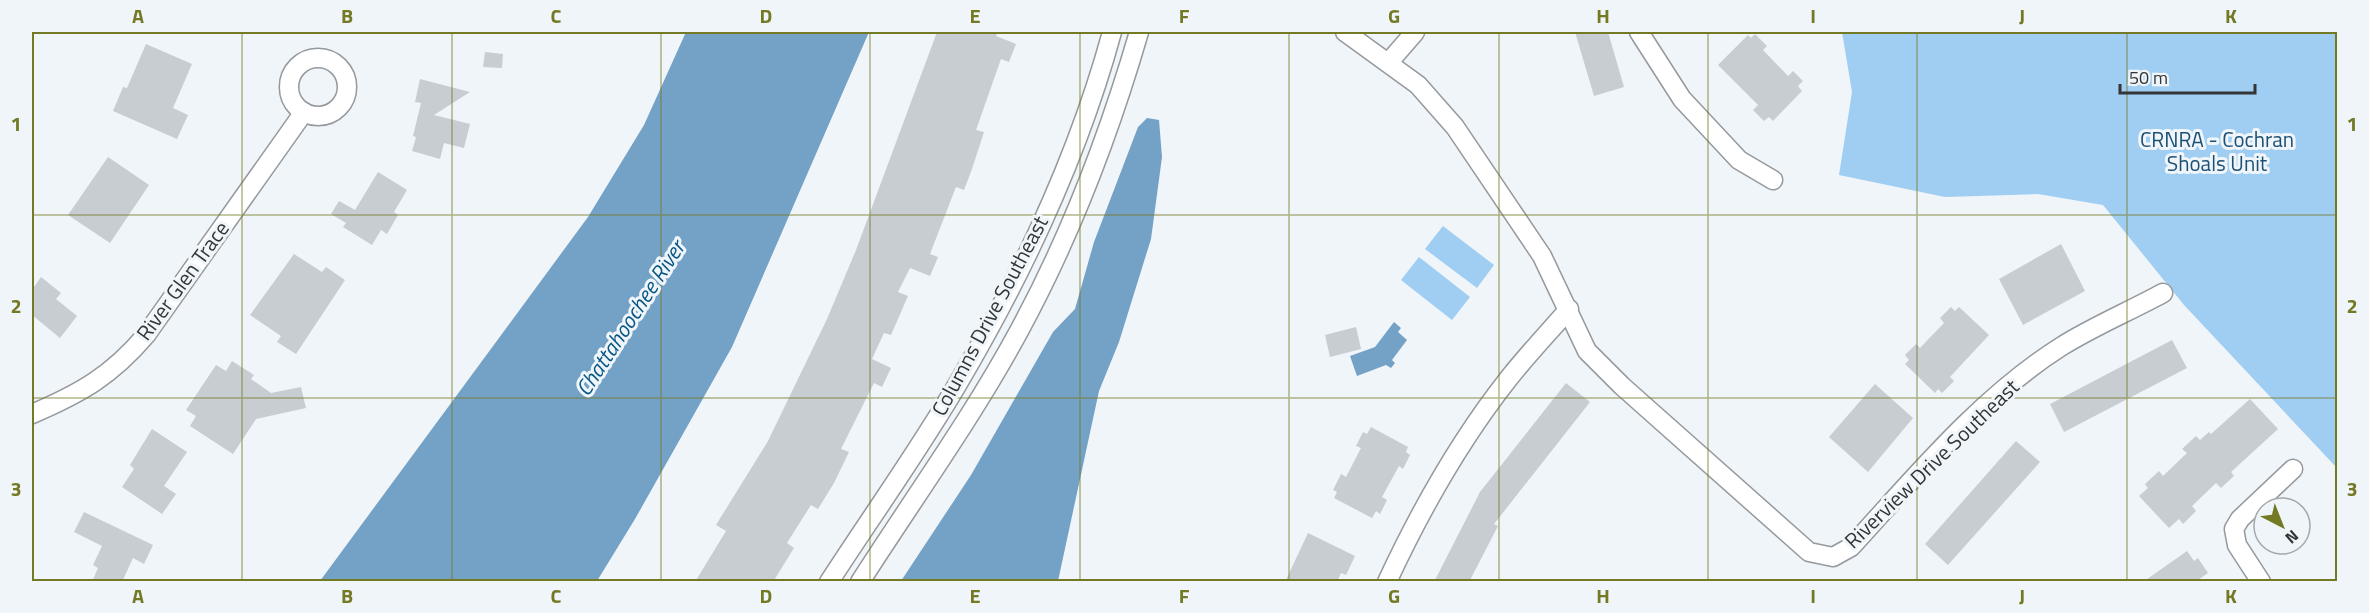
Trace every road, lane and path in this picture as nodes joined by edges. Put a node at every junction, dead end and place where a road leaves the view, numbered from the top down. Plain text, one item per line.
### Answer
1 (1112, 32) edge
2 (1139, 32) edge
3 (1347, 32) edge
4 (1415, 32) edge
5 (1639, 32) edge
6 (1389, 62) junction
7 (304, 112) dead end
8 (1773, 180) dead end
9 (2163, 293) dead end
10 (1569, 309) junction
11 (32, 414) edge
12 (2293, 469) dead end
13 (830, 582) edge
14 (860, 582) edge
15 (1387, 582) edge
16 (2261, 582) edge

1 - 13 street, Columns Drive Southeast
2 - 14 street, Columns Drive Southeast
3 - 6 street, Riverview Drive Southeast
4 - 6 street
5 - 8 street
6 - 10 street, Riverview Drive Southeast
7 - 11 street, River Glen Trace
9 - 10 street, Riverview Drive Southeast
10 - 15 street
12 - 16 street

